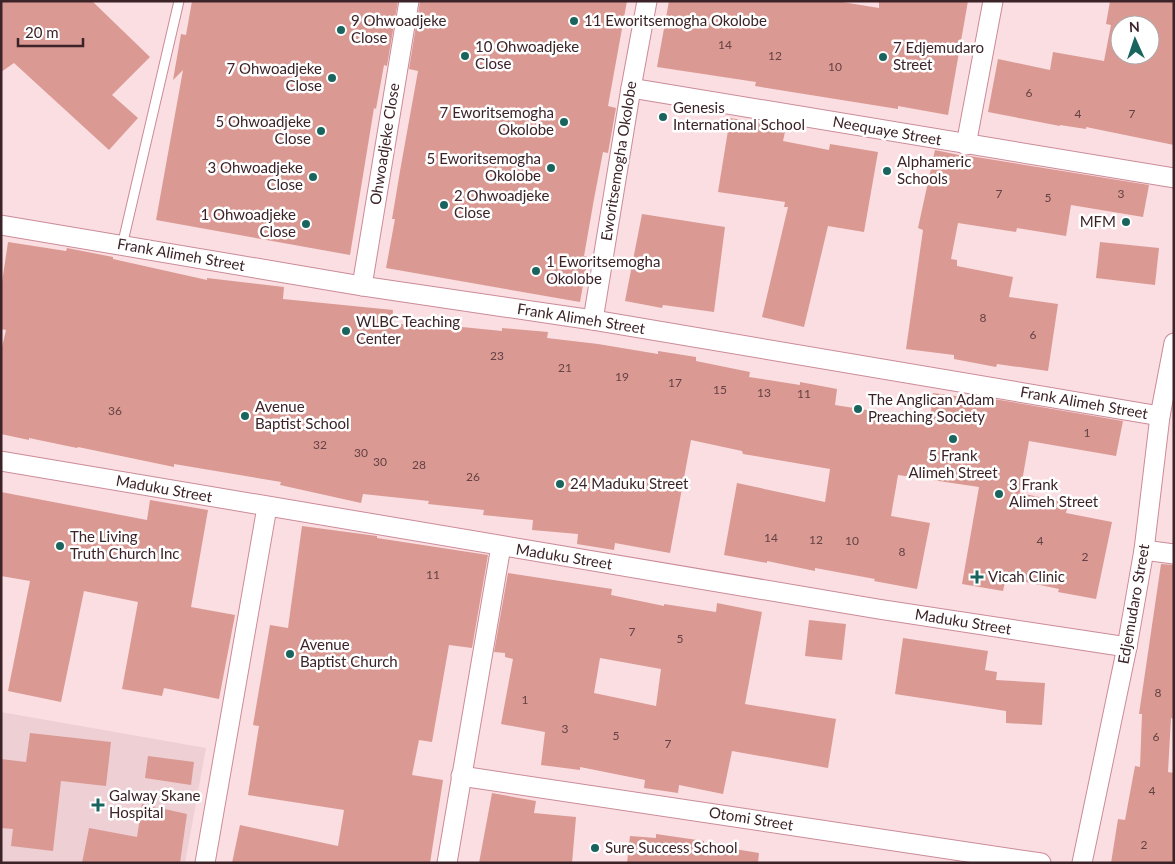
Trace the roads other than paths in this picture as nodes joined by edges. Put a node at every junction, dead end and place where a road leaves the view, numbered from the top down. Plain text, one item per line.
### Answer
1 (179, 1) edge
2 (409, 1) edge
3 (647, 1) edge
4 (993, 1) edge
5 (631, 88) junction
6 (966, 145) junction
7 (1174, 178) edge
8 (1, 225) edge
9 (122, 246) junction
10 (362, 286) junction
11 (593, 320) junction
12 (1174, 343) edge
13 (1160, 416) junction
14 (1, 461) edge
15 (267, 506) junction
16 (500, 546) junction
17 (1144, 550) junction
18 (1174, 554) edge
19 (1127, 647) junction
20 (461, 776) junction
21 (205, 863) edge
22 (447, 863) edge
23 (1040, 863) edge
24 (1082, 863) edge

1 - 9 lane
2 - 10 street, Ohwoadjeke Close
3 - 5 street, Eworitsemogha Okolobe
4 - 6 street
5 - 6 street, Neequaye Street
5 - 11 street, Eworitsemogha Okolobe
6 - 7 street, Neequaye Street
8 - 9 street, Frank Alimeh Street
9 - 10 street, Frank Alimeh Street
10 - 11 street, Frank Alimeh Street
11 - 13 street, Frank Alimeh Street
12 - 13 street, Edjemudaro Street
13 - 17 street, Edjemudaro Street
14 - 15 street, Maduku Street
15 - 16 street, Maduku Street
15 - 21 street
16 - 19 street, Maduku Street
16 - 20 street
17 - 18 street
17 - 19 street, Edjemudaro Street
19 - 24 street, Edjemudaro Street
20 - 22 street
20 - 23 street, Otomi Street

